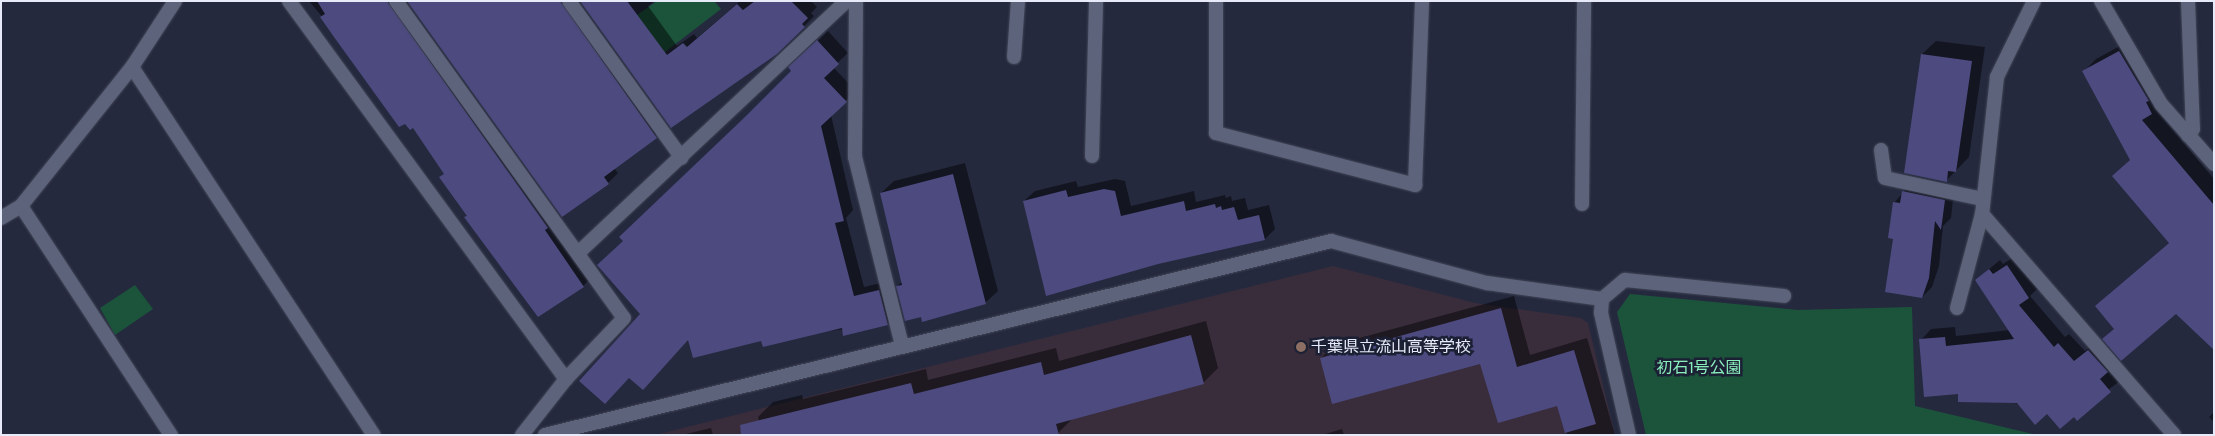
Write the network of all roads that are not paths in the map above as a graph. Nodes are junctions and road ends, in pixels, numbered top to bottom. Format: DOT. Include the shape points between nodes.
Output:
graph roads {
  1 [pos="175,1"];
  2 [pos="289,1"];
  3 [pos="396,1"];
  4 [pos="569,1"];
  5 [pos="846,1"];
  6 [pos="856,1"];
  7 [pos="1018,1"];
  8 [pos="1096,1"];
  9 [pos="1216,1"];
  10 [pos="1422,1"];
  11 [pos="1584,1"];
  12 [pos="2034,1"];
  13 [pos="2101,1"];
  14 [pos="2188,1"];
  15 [pos="1014,57"];
  16 [pos="132,67"];
  17 [pos="2188,135"];
  18 [pos="1881,150"];
  19 [pos="1092,156"];
  20 [pos="682,158"];
  21 [pos="2214,164"];
  22 [pos="1982,198"];
  23 [pos="1582,204"];
  24 [pos="21,206"];
  25 [pos="1982,214"];
  26 [pos="1,218"];
  27 [pos="578,253"];
  28 [pos="1784,296"];
  29 [pos="1602,299"];
  30 [pos="1957,308"];
  31 [pos="902,346"];
  32 [pos="566,379"];
  33 [pos="171,435"];
  34 [pos="374,435"];
  35 [pos="522,435"];
  36 [pos="545,435"];
  37 [pos="1629,435"];
  38 [pos="2174,435"];
  1 -- 16 [label="street"];
  2 -- 32 [label="street"];
  3 -- 27 [label="street"];
  4 -- 20 [label="street"];
  5 -- 20 [label="street"];
  6 -- 31 [label="street" via="856,157"];
  7 -- 15 [label="street"];
  8 -- 19 [label="street"];
  9 -- 10 [label="street" via="1216,133 1415,185"];
  11 -- 23 [label="street"];
  12 -- 22 [label="street" via="1998,77"];
  13 -- 17 [label="street" via="2162,104"];
  14 -- 17 [label="street" via="2193,128"];
  16 -- 24 [label="street"];
  16 -- 34 [label="street"];
  17 -- 21 [label="street"];
  18 -- 22 [label="street" via="1885,178"];
  20 -- 27 [label="street"];
  22 -- 25 [label="street"];
  24 -- 26 [label="street"];
  24 -- 33 [label="street"];
  25 -- 30 [label="street"];
  25 -- 38 [label="street"];
  27 -- 32 [label="street" via="624,318"];
  28 -- 29 [label="street" via="1625,280"];
  29 -- 31 [label="street" via="1487,283 1331,241"];
  29 -- 37 [label="street" via="1601,313"];
  31 -- 36 [label="street"];
  32 -- 35 [label="street"];
}
